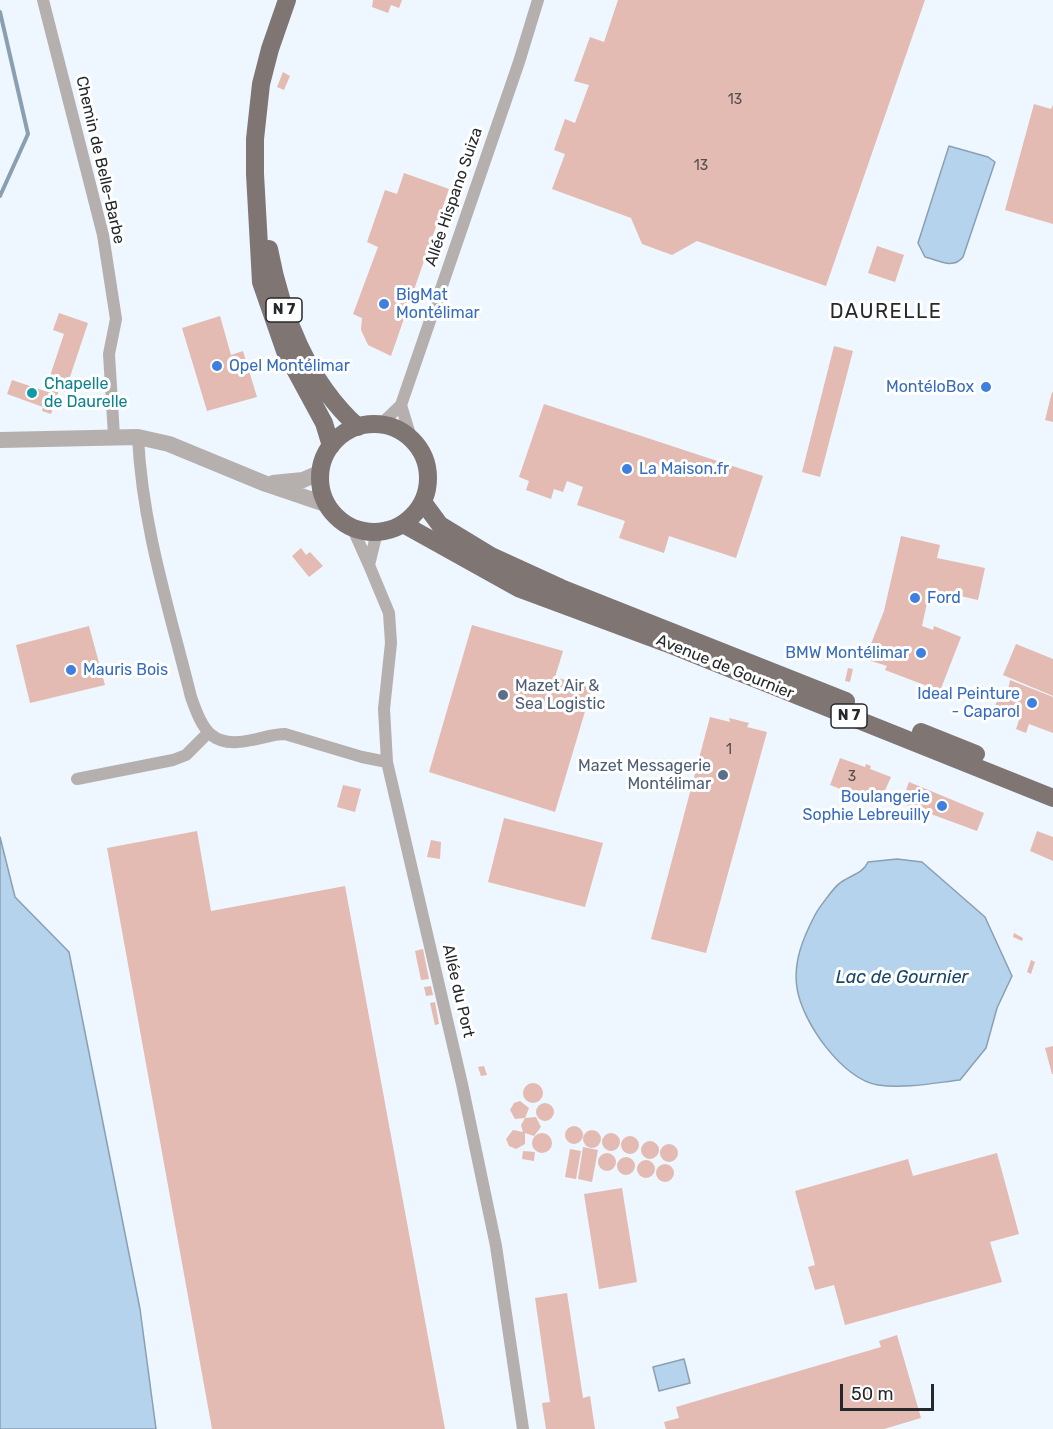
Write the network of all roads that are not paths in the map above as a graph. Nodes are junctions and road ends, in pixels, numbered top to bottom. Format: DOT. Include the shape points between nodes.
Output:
graph roads {
  1 [pos="43,0"];
  2 [pos="287,0"];
  3 [pos="538,0"];
  4 [pos="255,174"];
  5 [pos="401,405"];
  6 [pos="380,425"];
  7 [pos="358,427"];
  8 [pos="114,436"];
  9 [pos="138,437"];
  10 [pos="411,438"];
  11 [pos="0,440"];
  12 [pos="331,446"];
  13 [pos="321,472"];
  14 [pos="266,484"];
  15 [pos="423,502"];
  16 [pos="328,505"];
  17 [pos="403,524"];
  18 [pos="352,527"];
  19 [pos="377,532"];
  20 [pos="369,565"];
  21 [pos="208,733"];
  22 [pos="387,762"];
  23 [pos="77,779"];
  24 [pos="1053,785"];
  25 [pos="1053,798"];
  26 [pos="523,1429"];
  1 -- 8 [label="street, Chemin de Belle-Barbe" via="103,235 116,319 109,354"];
  2 -- 4 [label="main road, N 7" via="261,84"];
  3 -- 5 [label="street, Allée Hispano Suiza"];
  4 -- 7 [label="main road, N 7" via="274,277 287,319 325,392"];
  4 -- 12 [label="main road, N 7" via="261,282 285,351 324,423"];
  5 -- 6 [label="street, Allée Hispano Suiza"];
  5 -- 10 [label="street"];
  6 -- 7 [label="main road"];
  6 -- 10 [label="main road"];
  7 -- 12 [label="main road"];
  8 -- 9 [label="street"];
  8 -- 11 [label="street"];
  9 -- 14 [label="street" via="169,444"];
  9 -- 21 [label="street" via="139,471 152,539 190,697"];
  10 -- 15 [label="main road" via="428,473"];
  12 -- 13 [label="main road"];
  13 -- 14 [label="street" via="303,480"];
  13 -- 16 [label="main road" via="322,493"];
  14 -- 16 [label="street"];
  15 -- 17 [label="main road"];
  15 -- 24 [label="main road, Avenue de Gournier / N 7" via="440,525 561,588"];
  16 -- 18 [label="main road"];
  17 -- 19 [label="main road"];
  17 -- 25 [label="main road, Avenue de Gournier / N 7" via="518,588"];
  18 -- 19 [label="main road"];
  18 -- 20 [label="street, Allée du Port"];
  19 -- 20 [label="street"];
  20 -- 22 [label="street, Allée du Port" via="389,613 391,643 384,709"];
  21 -- 22 [label="street" via="233,744 285,734"];
  21 -- 23 [label="street" via="186,755 173,760"];
  22 -- 26 [label="street, Allée du Port" via="496,1246"];
}
